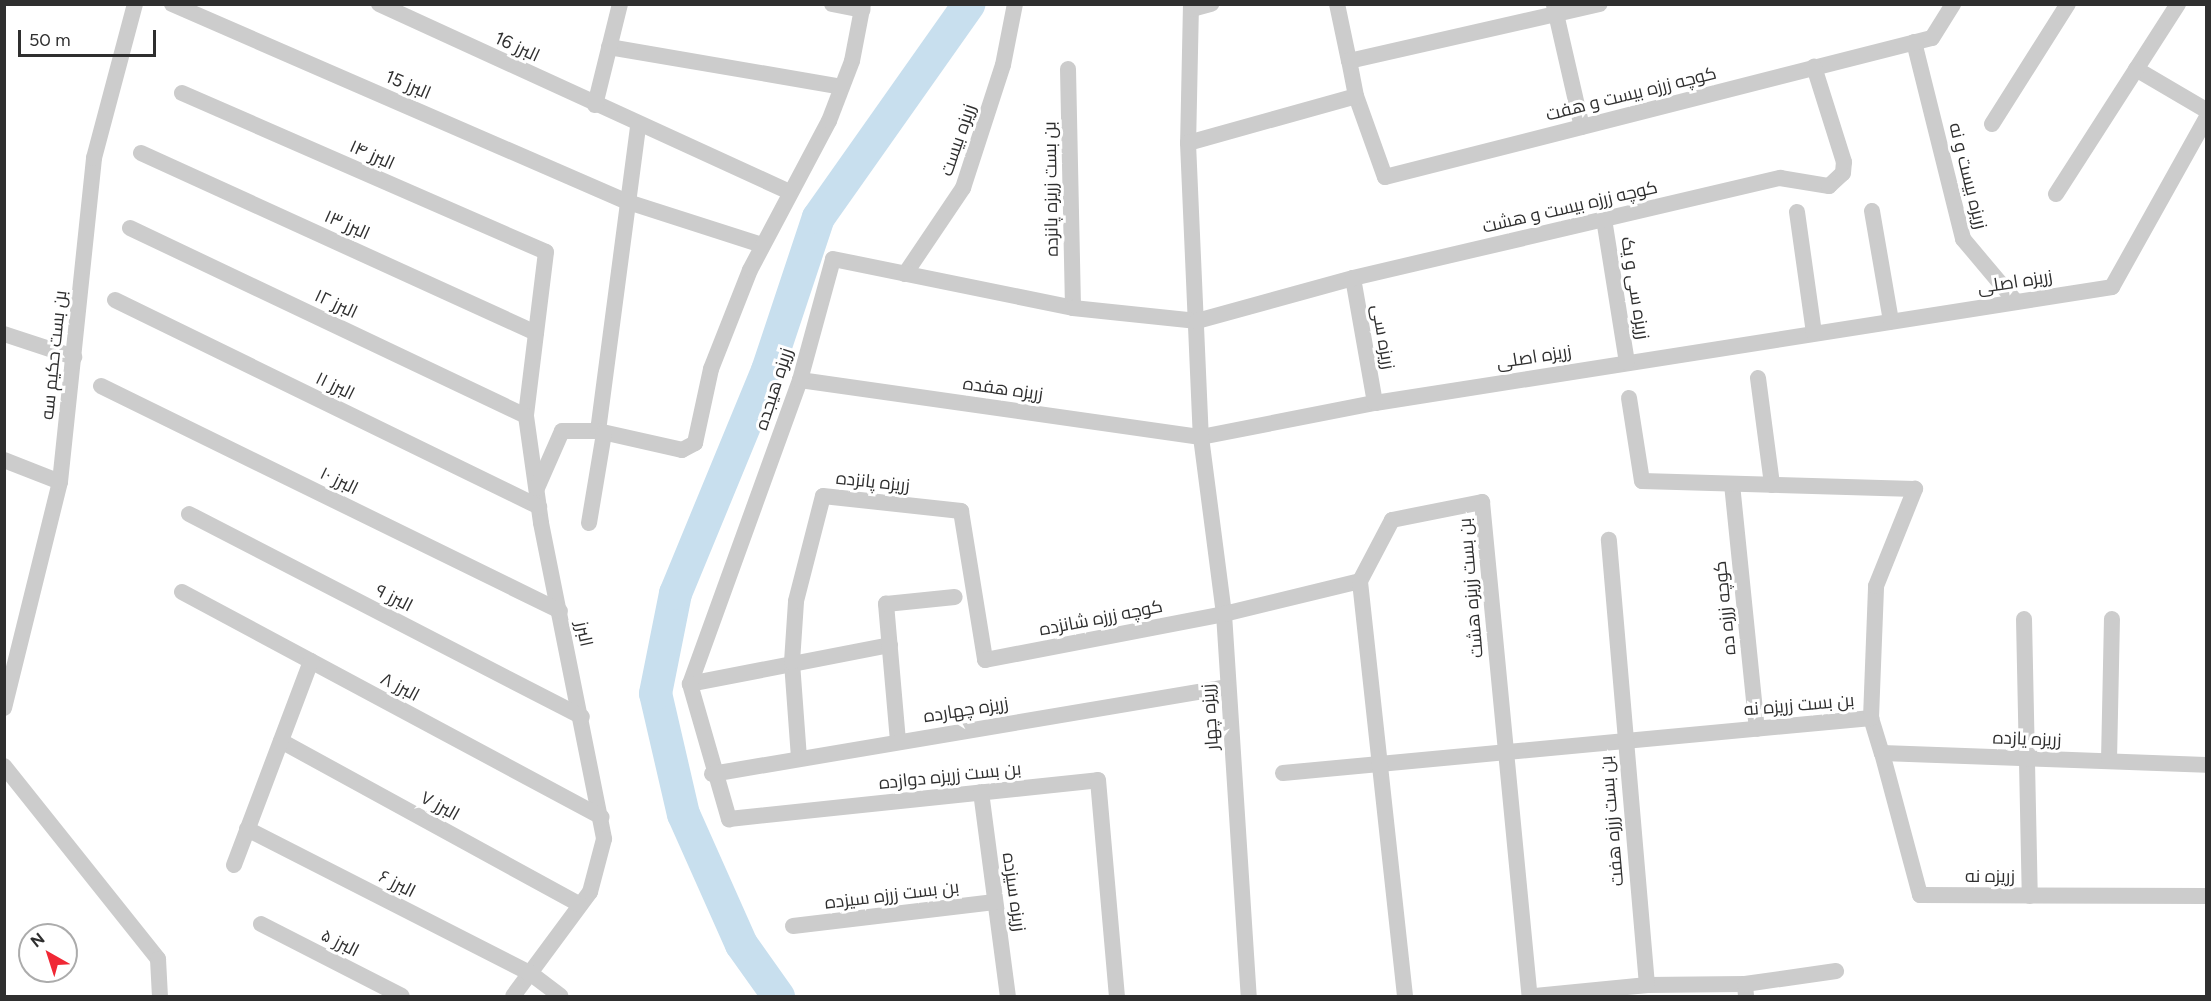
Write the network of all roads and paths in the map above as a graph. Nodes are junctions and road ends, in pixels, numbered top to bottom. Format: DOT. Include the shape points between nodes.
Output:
graph roads {
  1 [pos="135,4"];
  2 [pos="172,4"];
  3 [pos="379,4"];
  4 [pos="620,4"];
  5 [pos="832,4"];
  6 [pos="1015,4"];
  7 [pos="1211,4"];
  8 [pos="1337,4"];
  9 [pos="1600,4"];
  10 [pos="1953,4"];
  11 [pos="2068,4"];
  12 [pos="2178,4"];
  13 [pos="863,7"];
  14 [pos="1191,7"];
  15 [pos="1555,10"];
  16 [pos="1914,42"];
  17 [pos="609,47"];
  18 [pos="1349,61"];
  19 [pos="1814,68"];
  20 [pos="1068,69"];
  21 [pos="2136,69"];
  22 [pos="842,87"];
  23 [pos="182,93"];
  24 [pos="1356,96"];
  25 [pos="596,105"];
  26 [pos="2206,110"];
  27 [pos="2206,119"];
  28 [pos="1992,124"];
  29 [pos="638,126"];
  30 [pos="1582,127"];
  31 [pos="1188,143"];
  32 [pos="141,153"];
  33 [pos="789,192"];
  34 [pos="2056,194"];
  35 [pos="628,202"];
  36 [pos="1872,211"];
  37 [pos="1797,212"];
  38 [pos="1604,219"];
  39 [pos="130,228"];
  40 [pos="762,245"];
  41 [pos="546,252"];
  42 [pos="905,274"];
  43 [pos="1353,278"];
  44 [pos="115,300"];
  45 [pos="2016,302"];
  46 [pos="1073,308"];
  47 [pos="1197,321"];
  48 [pos="1891,321"];
  49 [pos="536,333"];
  50 [pos="1814,333"];
  51 [pos="4,334"];
  52 [pos="74,357"];
  53 [pos="1627,362"];
  54 [pos="1758,378"];
  55 [pos="800,380"];
  56 [pos="101,386"];
  57 [pos="1629,398"];
  58 [pos="1375,403"];
  59 [pos="526,416"];
  60 [pos="601,432"];
  61 [pos="1201,437"];
  62 [pos="4,460"];
  63 [pos="60,483"];
  64 [pos="1732,484"];
  65 [pos="1772,485"];
  66 [pos="538,499"];
  67 [pos="189,514"];
  68 [pos="589,523"];
  69 [pos="1609,540"];
  70 [pos="1360,581"];
  71 [pos="182,592"];
  72 [pos="955,597"];
  73 [pos="560,611"];
  74 [pos="1224,614"];
  75 [pos="2024,619"];
  76 [pos="2112,619"];
  77 [pos="890,645"];
  78 [pos="985,660"];
  79 [pos="311,662"];
  80 [pos="792,662"];
  81 [pos="690,684"];
  82 [pos="1227,687"];
  83 [pos="4,708"];
  84 [pos="582,717"];
  85 [pos="1872,718"];
  86 [pos="1757,729"];
  87 [pos="281,741"];
  88 [pos="898,741"];
  89 [pos="1624,741"];
  90 [pos="1506,752"];
  91 [pos="1882,753"];
  92 [pos="800,758"];
  93 [pos="2027,758"];
  94 [pos="2109,761"];
  95 [pos="1383,764"];
  96 [pos="2206,765"];
  97 [pos="4,766"];
  98 [pos="1283,773"];
  99 [pos="712,774"];
  100 [pos="981,792"];
  101 [pos="601,816"];
  102 [pos="247,829"];
  103 [pos="234,865"];
  104 [pos="2030,896"];
  105 [pos="2206,896"];
  106 [pos="995,902"];
  107 [pos="580,905"];
  108 [pos="261,924"];
  109 [pos="793,926"];
  110 [pos="1836,971"];
  111 [pos="530,973"];
  112 [pos="1647,985"];
  113 [pos="1746,990"];
  114 [pos="160,996"];
  115 [pos="402,996"];
  116 [pos="513,996"];
  117 [pos="560,996"];
  118 [pos="1008,996"];
  119 [pos="1117,996"];
  120 [pos="1249,996"];
  121 [pos="1405,996"];
  122 [pos="1530,996"];
  123 [pos="1535,996"];
  1 -- 52 [label="street, بن بست حکیم سه" via="94,158"];
  2 -- 35 [label="street, البرز 15"];
  3 -- 25 [label="street, البرز 16"];
  4 -- 17 [label="street"];
  5 -- 13 [label="street"];
  6 -- 42 [label="street, زریزه بیست" via="1004,65 963,188"];
  7 -- 14 [label="street"];
  8 -- 18 [label="street"];
  9 -- 15 [label="street"];
  10 -- 16 [label="street, کوچه زرزه بیست و هفت" via="1932,38"];
  11 -- 28 [label="street"];
  12 -- 21 [label="street"];
  13 -- 22 [label="street"];
  14 -- 31 [label="street"];
  15 -- 18 [label="street"];
  15 -- 30 [label="street"];
  16 -- 19 [label="street, کوچه زرزه بیست و هفت"];
  16 -- 45 [label="street, زریزه بیست و نه" via="1963,239"];
  17 -- 22 [label="street"];
  17 -- 25 [label="street"];
  18 -- 24 [label="street"];
  19 -- 30 [label="street, کوچه زرزه بیست و هفت"];
  19 -- 38 [label="street, کوچه زرزه بیست و هشت" via="1844,162 1838,180 1829,186 1780,178"];
  20 -- 46 [label="street, بن بست زریزه پانزده"];
  21 -- 26 [label="street"];
  21 -- 34 [label="street"];
  22 -- 33 [label="street"];
  23 -- 41 [label="street, البرز ۱۴"];
  24 -- 30 [label="street, کوچه زرزه بیست و هفت" via="1385,177"];
  24 -- 31 [label="street"];
  25 -- 29 [label="street, البرز 16"];
  27 -- 45 [label="street, زریزه اصلی" via="2112,287"];
  29 -- 33 [label="street, البرز 16"];
  29 -- 35 [label="street"];
  31 -- 47 [label="street"];
  32 -- 49 [label="street, البرز ۱۳"];
  33 -- 40 [label="street"];
  35 -- 40 [label="street, البرز 15"];
  35 -- 60 [label="street"];
  36 -- 48 [label="street"];
  37 -- 50 [label="street"];
  38 -- 43 [label="street, کوچه زرزه بیست و هشت"];
  38 -- 53 [label="street, زریزه سی و یک"];
  39 -- 59 [label="street, البرز ۱۲"];
  40 -- 60 [label="street" via="711,369 695,443 682,450"];
  41 -- 49 [label="street, البرز"];
  42 -- 46 [label="street, زریزه هیجده"];
  42 -- 55 [label="street, زریزه هیجده" via="833,259"];
  43 -- 47 [label="street, کوچه زرزه بیست و هشت"];
  43 -- 58 [label="street, زریزه سی"];
  44 -- 66 [label="street, البرز ۱۱"];
  45 -- 48 [label="street, زریزه اصلی"];
  46 -- 47 [label="street, زریزه هیجده"];
  47 -- 61 [label="street"];
  48 -- 50 [label="street, زریزه اصلی"];
  49 -- 59 [label="street, البرز"];
  50 -- 53 [label="street, زریزه اصلی"];
  51 -- 52 [label="street"];
  52 -- 63 [label="street, بن بست حکیم سه"];
  53 -- 58 [label="street, زریزه اصلی"];
  54 -- 65 [label="street"];
  55 -- 61 [label="street, زریزه هفده"];
  55 -- 81 [label="street, زریزه هیجده"];
  56 -- 73 [label="street, البرز ۱۰"];
  57 -- 64 [label="street, بن بست زریزه نه" via="1642,481"];
  58 -- 61 [label="street, زریزه اصلی"];
  59 -- 66 [label="street, البرز"];
  60 -- 66 [label="street" via="562,431"];
  60 -- 68 [label="street"];
  61 -- 74 [label="street, زریزه چهار"];
  62 -- 63 [label="street"];
  63 -- 83 [label="street, بن بست حکیم سه"];
  64 -- 65 [label="street, بن بست زریزه نه"];
  64 -- 86 [label="street, کوچه زرزه ده"];
  65 -- 85 [label="street, بن بست زریزه نه" via="1915,489 1876,586"];
  66 -- 73 [label="street, البرز"];
  67 -- 84 [label="street, البرز ۹"];
  69 -- 89 [label="street, بن بست زرزه هفت"];
  70 -- 74 [label="street, کوچه زرزه شانزده"];
  70 -- 90 [label="street, بن بست زریزه هشت" via="1392,520 1482,502"];
  70 -- 95 [label="street"];
  71 -- 79 [label="street, البرز ۸"];
  72 -- 77 [label="street" via="886,604"];
  73 -- 84 [label="street, البرز"];
  74 -- 78 [label="street, کوچه زرزه شانزده"];
  74 -- 82 [label="street, زریزه چهار"];
  75 -- 93 [label="street"];
  76 -- 94 [label="street"];
  77 -- 80 [label="street"];
  77 -- 88 [label="street"];
  78 -- 80 [label="street, زریزه پانزده" via="961,511 823,496 795,601"];
  79 -- 87 [label="street"];
  79 -- 101 [label="street, البرز ۸"];
  80 -- 81 [label="street"];
  80 -- 92 [label="street, زریزه پانزده"];
  81 -- 99 [label="street, بن بست زریزه دوازده"];
  82 -- 88 [label="street, زریزه چهارده"];
  82 -- 120 [label="street, زریزه چهار"];
  84 -- 101 [label="street, البرز"];
  85 -- 86 [label="street, بن بست زریزه نه"];
  85 -- 91 [label="street"];
  86 -- 89 [label="street, بن بست زریزه نه"];
  87 -- 102 [label="street"];
  87 -- 107 [label="street, البرز ۷"];
  88 -- 92 [label="street, زریزه چهارده"];
  89 -- 90 [label="street, بن بست زریزه نه"];
  89 -- 112 [label="street, بن بست زرزه هفت"];
  90 -- 95 [label="street, بن بست زریزه نه"];
  90 -- 122 [label="street, بن بست زریزه هشت"];
  91 -- 93 [label="street, زریزه یازده"];
  91 -- 104 [label="street, زریزه نه" via="1920,895"];
  92 -- 99 [label="street, زریزه چهارده"];
  93 -- 94 [label="street, زریزه یازده"];
  93 -- 104 [label="street"];
  94 -- 96 [label="street, زریزه یازده"];
  95 -- 98 [label="street, بن بست زریزه نه"];
  95 -- 121 [label="street"];
  97 -- 114 [label="street" via="158,959"];
  99 -- 100 [label="street, بن بست زریزه دوازده" via="729,819"];
  100 -- 106 [label="street, زریزه سیزده"];
  100 -- 119 [label="street, بن بست زریزه دوازده" via="1098,780"];
  101 -- 107 [label="street, البرز" via="604,839 590,892"];
  102 -- 103 [label="street"];
  102 -- 111 [label="street, البرز ۶"];
  104 -- 105 [label="street, زریزه نه"];
  106 -- 109 [label="street, بن بست زرزه سیزده"];
  106 -- 118 [label="street, زریزه سیزده"];
  107 -- 111 [label="street, البرز"];
  108 -- 115 [label="street, البرز ۵"];
  110 -- 113 [label="street"];
  111 -- 116 [label="street, البرز"];
  111 -- 117 [label="street, البرز ۶"];
  112 -- 113 [label="street"];
  112 -- 123 [label="street"];
}
